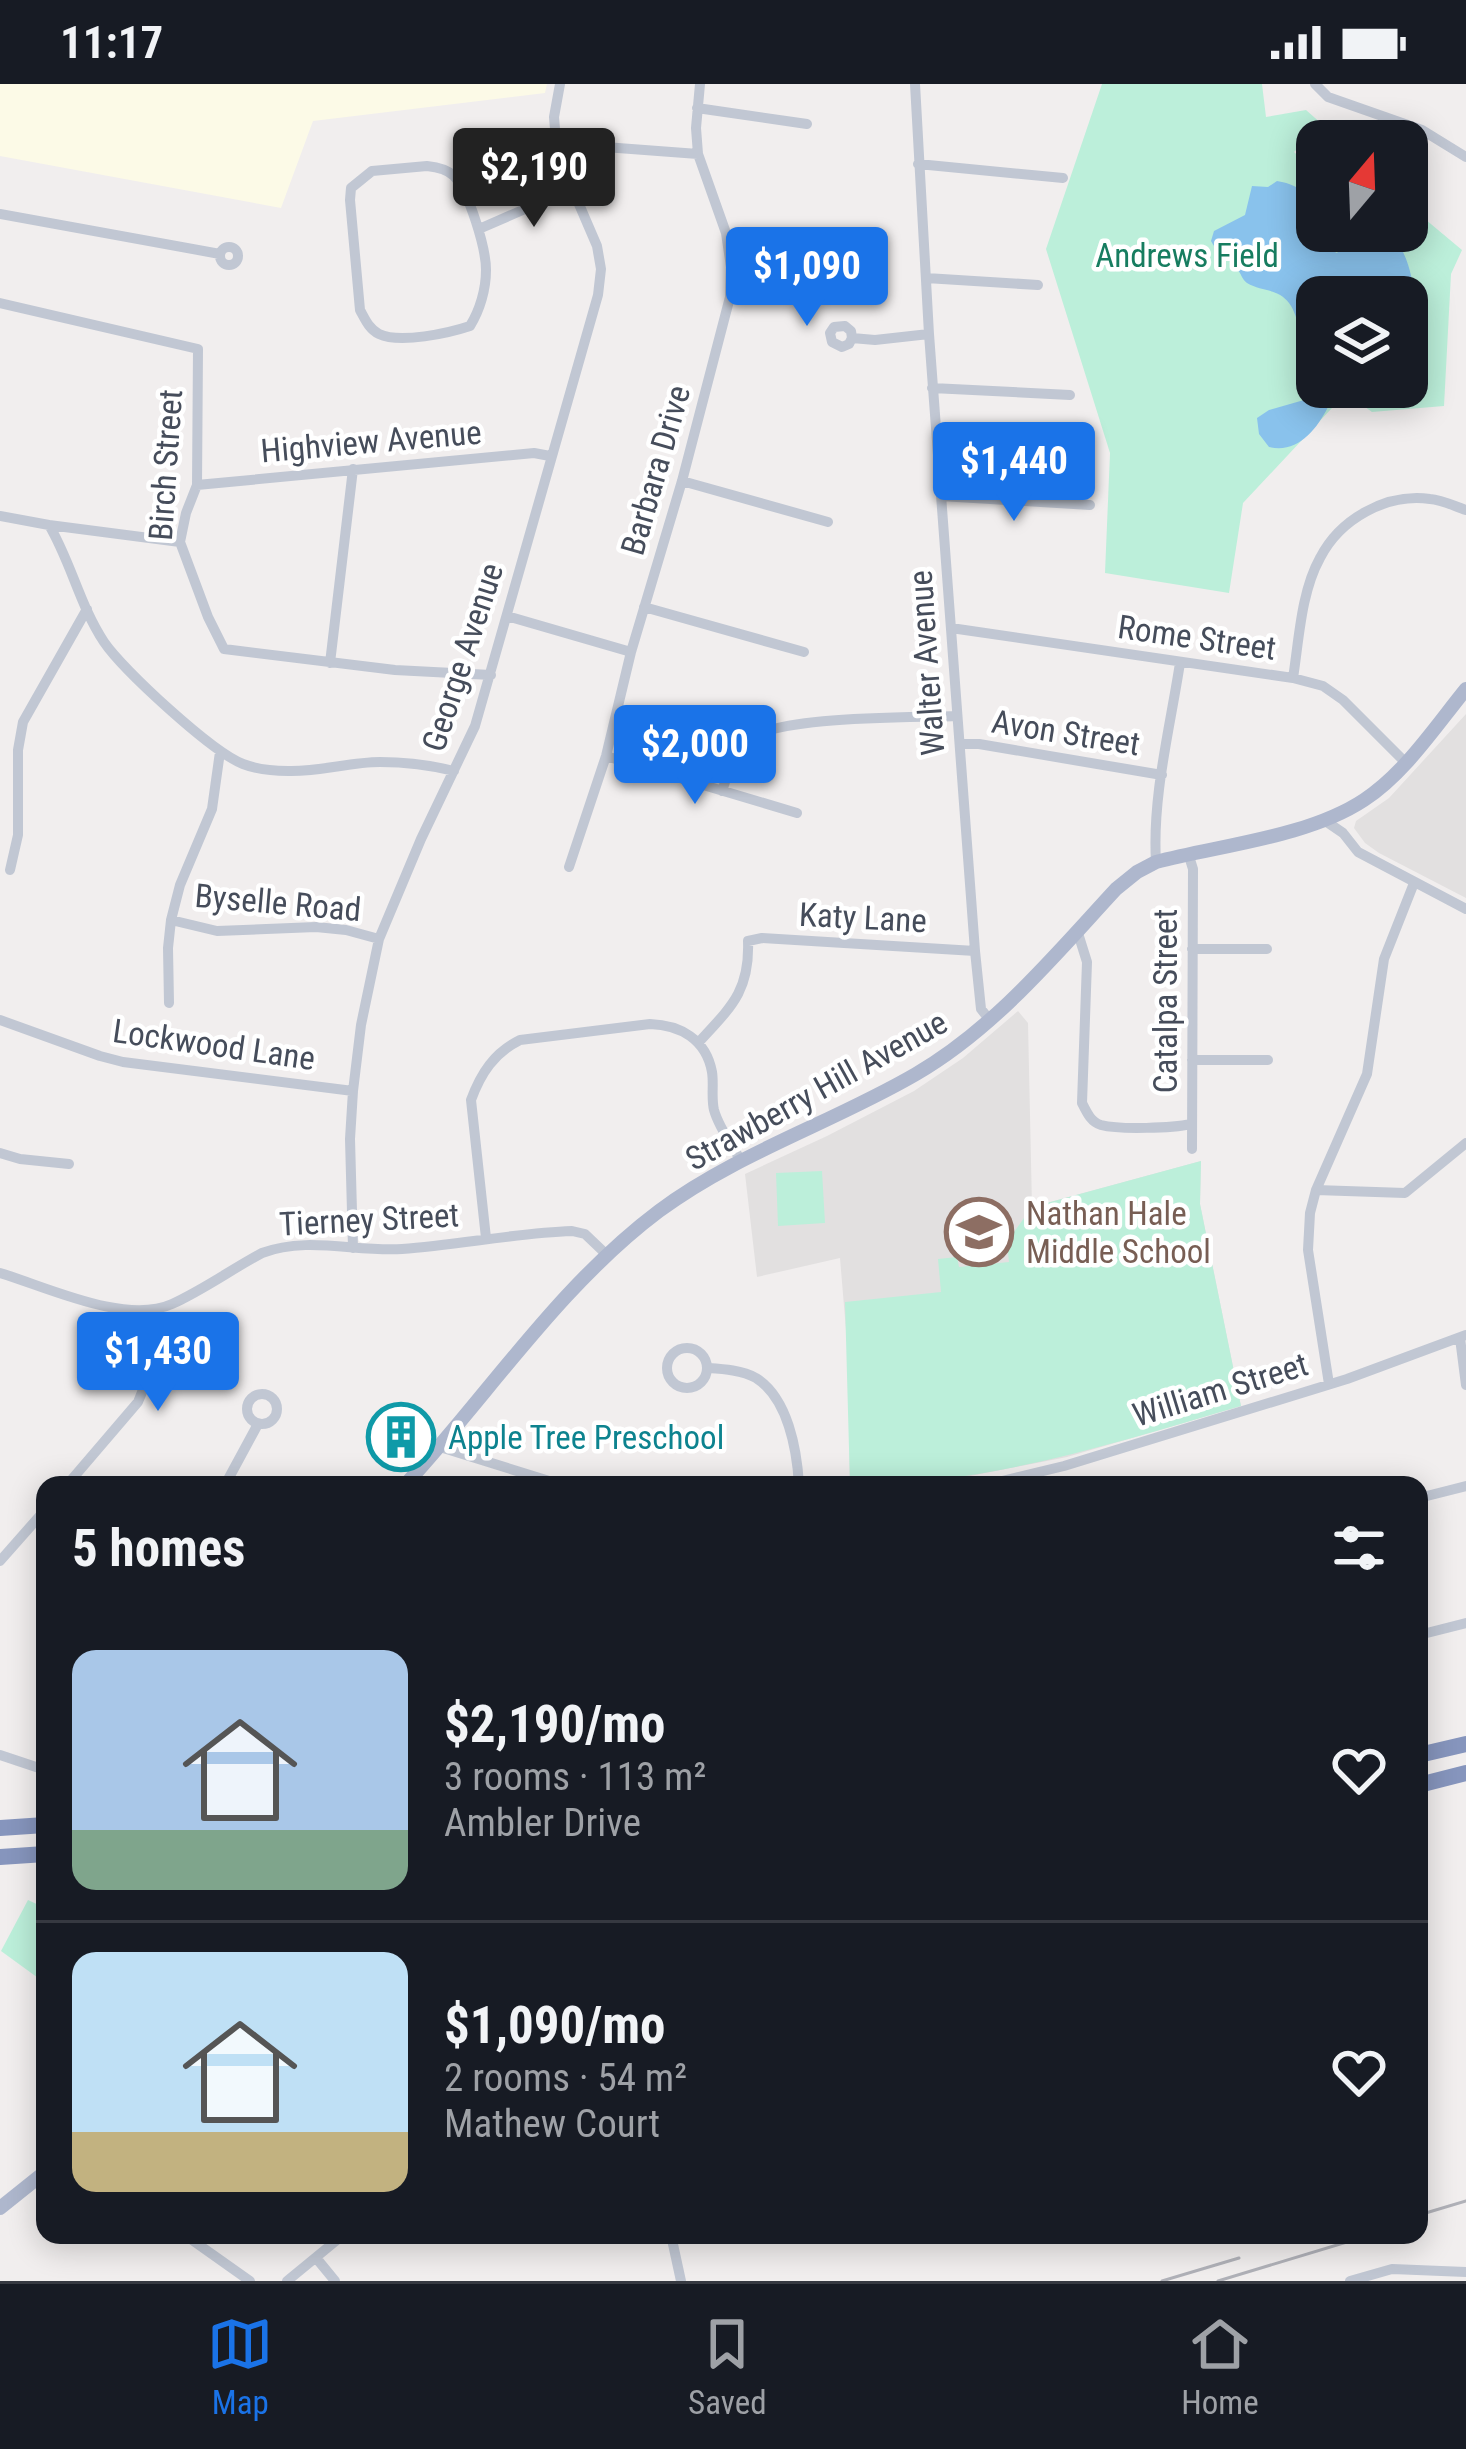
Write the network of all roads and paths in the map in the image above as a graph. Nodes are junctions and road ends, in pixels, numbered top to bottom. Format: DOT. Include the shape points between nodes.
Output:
graph roads {
  1 [pos="560,84"];
  2 [pos="700,84"];
  3 [pos="915,84"];
  4 [pos="1315,84"];
  5 [pos="697,108"];
  6 [pos="807,124"];
  7 [pos="554,139"];
  8 [pos="698,154"];
  9 [pos="1466,158"];
  10 [pos="918,164"];
  11 [pos="1063,178"];
  12 [pos="571,190"];
  13 [pos="0,214"];
  14 [pos="479,229"];
  15 [pos="220,254"];
  16 [pos="926,278"];
  17 [pos="1038,285"];
  18 [pos="0,303"];
  19 [pos="928,334"];
  20 [pos="852,338"];
  21 [pos="932,388"];
  22 [pos="1070,395"];
  23 [pos="550,456"];
  24 [pos="353,470"];
  25 [pos="682,481"];
  26 [pos="197,484"];
  27 [pos="940,496"];
  28 [pos="1090,506"];
  29 [pos="1466,510"];
  30 [pos="0,516"];
  31 [pos="828,522"];
  32 [pos="49,525"];
  33 [pos="180,542"];
  34 [pos="644,607"];
  35 [pos="87,609"];
  36 [pos="507,616"];
  37 [pos="951,628"];
  38 [pos="631,652"];
  39 [pos="804,652"];
  40 [pos="331,663"];
  41 [pos="1180,664"];
  42 [pos="490,675"];
  43 [pos="1293,678"];
  44 [pos="1466,689"];
  45 [pos="957,716"];
  46 [pos="960,744"];
  47 [pos="220,752"];
  48 [pos="606,756"];
  49 [pos="1406,762"];
  50 [pos="454,771"];
  51 [pos="1162,775"];
  52 [pos="722,791"];
  53 [pos="797,812"];
  54 [pos="1324,820"];
  55 [pos="1188,853"];
  56 [pos="1156,862"];
  57 [pos="569,867"];
  58 [pos="10,870"];
  59 [pos="1414,883"];
  60 [pos="1466,909"];
  61 [pos="171,920"];
  62 [pos="1077,931"];
  63 [pos="379,939"];
  64 [pos="1192,949"];
  65 [pos="1268,949"];
  66 [pos="975,951"];
  67 [pos="170,1004"];
  68 [pos="989,1019"];
  69 [pos="0,1020"];
  70 [pos="699,1042"];
  71 [pos="1192,1060"];
  72 [pos="1268,1060"];
  73 [pos="353,1091"];
  74 [pos="1191,1124"];
  75 [pos="1466,1143"];
  76 [pos="1192,1149"];
  77 [pos="0,1153"];
  78 [pos="741,1161"];
  79 [pos="69,1164"];
  80 [pos="1316,1190"];
  81 [pos="486,1238"];
  82 [pos="353,1248"];
  83 [pos="607,1255"];
  84 [pos="1,1275"];
  85 [pos="139,1312"];
  86 [pos="1463,1336"];
  87 [pos="707,1368"];
  88 [pos="1329,1384"];
  89 [pos="1466,1385"];
  90 [pos="258,1424"];
  91 [pos="440,1447"];
  92 [pos="1064,1466"];
  93 [pos="75,1476"];
  94 [pos="230,1476"];
  95 [pos="413,1476"];
  96 [pos="533,1476"];
  97 [pos="799,1476"];
  98 [pos="1023,1476"];
  99 [pos="1066,1476"];
  100 [pos="1466,1486"];
  101 [pos="1428,1496"];
  102 [pos="36,1520"];
  103 [pos="0,1561"];
  104 [pos="1466,1622"];
  105 [pos="1428,1633"];
  106 [pos="1466,1744"];
  107 [pos="1428,1753"];
  108 [pos="0,1755"];
  109 [pos="36,1767"];
  110 [pos="1466,1773"];
  111 [pos="1428,1783"];
  112 [pos="36,1826"];
  113 [pos="0,1828"];
  114 [pos="36,1855"];
  115 [pos="0,1857"];
  116 [pos="36,2180"];
  117 [pos="0,2208"];
  118 [pos="198,2244"];
  119 [pos="334,2244"];
  120 [pos="673,2244"];
  121 [pos="317,2259"];
  122 [pos="1466,2272"];
  123 [pos="250,2281"];
  124 [pos="287,2281"];
  125 [pos="335,2281"];
  126 [pos="681,2281"];
  127 [pos="1350,2281"];
  1 -- 7 [label="street, George Avenue"];
  2 -- 5 [label="street, Barbara Drive"];
  3 -- 10 [label="street, Walter Avenue"];
  4 -- 9 [label="street"];
  5 -- 6 [label="street"];
  5 -- 8 [label="street, Barbara Drive"];
  7 -- 8 [label="street"];
  7 -- 12 [label="street, George Avenue"];
  8 -- 25 [label="street, Barbara Drive" via="726,233 730,297"];
  10 -- 11 [label="street"];
  10 -- 16 [label="street, Walter Avenue"];
  12 -- 14 [label="street"];
  12 -- 23 [label="street, George Avenue" via="601,269"];
  13 -- 15 [label="street"];
  14 -- 14 [label="street" via="486,268 470,326 395,337 367,324 350,200 359,179 372,171 440,167 454,176"];
  16 -- 17 [label="street"];
  16 -- 19 [label="street, Walter Avenue"];
  18 -- 26 [label="street, Birch Street" via="198,349"];
  19 -- 20 [label="street"];
  19 -- 21 [label="street, Walter Avenue"];
  21 -- 22 [label="street"];
  21 -- 27 [label="street, Walter Avenue"];
  23 -- 24 [label="street, Highview Avenue"];
  23 -- 36 [label="street, George Avenue"];
  24 -- 26 [label="street, Highview Avenue"];
  24 -- 40 [label="street"];
  25 -- 31 [label="street"];
  25 -- 34 [label="street, Barbara Drive"];
  26 -- 33 [label="street, Birch Street"];
  27 -- 28 [label="street"];
  27 -- 37 [label="street, Walter Avenue"];
  29 -- 43 [label="street" via="1435,499 1390,502 1336,533 1308,592"];
  30 -- 32 [label="street"];
  32 -- 33 [label="street"];
  32 -- 35 [label="street"];
  33 -- 40 [label="street, Birch Street" via="224,649"];
  34 -- 38 [label="street, Barbara Drive"];
  34 -- 39 [label="street"];
  35 -- 47 [label="street" via="121,662"];
  35 -- 58 [label="street" via="23,722"];
  36 -- 38 [label="street"];
  36 -- 42 [label="street, George Avenue"];
  37 -- 41 [label="street, Rome Street"];
  37 -- 45 [label="street, Walter Avenue"];
  38 -- 48 [label="street, Barbara Drive"];
  40 -- 42 [label="street"];
  41 -- 43 [label="street, Rome Street"];
  41 -- 51 [label="street"];
  42 -- 50 [label="street, George Avenue"];
  43 -- 49 [label="street, Rome Street" via="1343,700"];
  44 -- 49 [label="main road, Strawberry Hill Avenue"];
  45 -- 46 [label="street, Walter Avenue"];
  45 -- 52 [label="street" via="834,721 752,736 737,750"];
  46 -- 51 [label="street, Avon Street"];
  46 -- 66 [label="street, Walter Avenue"];
  47 -- 50 [label="street" via="289,771 378,761"];
  47 -- 61 [label="street" via="212,809"];
  48 -- 52 [label="street"];
  48 -- 57 [label="street, Barbara Drive"];
  49 -- 54 [label="main road, Strawberry Hill Avenue" via="1363,801"];
  50 -- 63 [label="street, George Avenue"];
  51 -- 56 [label="street"];
  52 -- 53 [label="street"];
  54 -- 55 [label="main road, Strawberry Hill Avenue"];
  54 -- 59 [label="street" via="1358,852"];
  55 -- 56 [label="main road, Strawberry Hill Avenue"];
  55 -- 64 [label="street, Catalpa Street"];
  56 -- 62 [label="main road, Strawberry Hill Avenue"];
  59 -- 60 [label="street"];
  59 -- 80 [label="street" via="1384,959 1367,1074"];
  61 -- 63 [label="street, Byselle Road" via="217,931 316,927"];
  61 -- 67 [label="street"];
  62 -- 68 [label="main road, Strawberry Hill Avenue"];
  62 -- 74 [label="street" via="1088,962 1082,1103 1089,1118 1099,1125"];
  63 -- 73 [label="street, George Avenue"];
  64 -- 65 [label="street"];
  64 -- 71 [label="street, Catalpa Street"];
  66 -- 68 [label="street, Walter Avenue"];
  66 -- 70 [label="street, Katy Lane" via="748,941 743,988"];
  68 -- 78 [label="main road, Strawberry Hill Avenue" via="915,1074"];
  69 -- 73 [label="street, Lockwood Lane" via="123,1062"];
  70 -- 78 [label="street" via="715,1112"];
  70 -- 81 [label="street" via="650,1024 505,1048 471,1100"];
  71 -- 72 [label="street"];
  71 -- 74 [label="street, Catalpa Street"];
  73 -- 82 [label="street, George Avenue"];
  74 -- 76 [label="street, Catalpa Street"];
  75 -- 80 [label="street" via="1405,1192"];
  77 -- 79 [label="street"];
  78 -- 83 [label="main road, Strawberry Hill Avenue" via="686,1192"];
  80 -- 88 [label="street" via="1307,1237"];
  81 -- 82 [label="street, Tierney Street"];
  81 -- 83 [label="street, Tierney Street" via="572,1231"];
  82 -- 85 [label="street, Tierney Street" via="276,1247 171,1304"];
  83 -- 91 [label="main road, Strawberry Hill Avenue"];
  84 -- 85 [label="street"];
  85 -- 93 [label="street" via="150,1360 146,1387"];
  86 -- 88 [label="street, William Street"];
  86 -- 89 [label="street"];
  87 -- 97 [label="street" via="754,1377 772,1392"];
  88 -- 92 [label="street, William Street"];
  90 -- 94 [label="street"];
  91 -- 95 [label="main road, Strawberry Hill Avenue"];
  91 -- 96 [label="street"];
  92 -- 98 [label="street, William Street"];
  92 -- 99 [label="street"];
  100 -- 101 [label="street"];
  102 -- 103 [label="street"];
  104 -- 105 [label="street"];
  106 -- 107 [label="highway"];
  108 -- 109 [label="street"];
  110 -- 111 [label="highway"];
  112 -- 113 [label="highway"];
  114 -- 115 [label="highway"];
  116 -- 117 [label="main road"];
  118 -- 123 [label="street"];
  119 -- 121 [label="street"];
  120 -- 126 [label="street"];
  121 -- 124 [label="street"];
  121 -- 125 [label="street"];
  122 -- 127 [label="street" via="1392,2269"];
}
